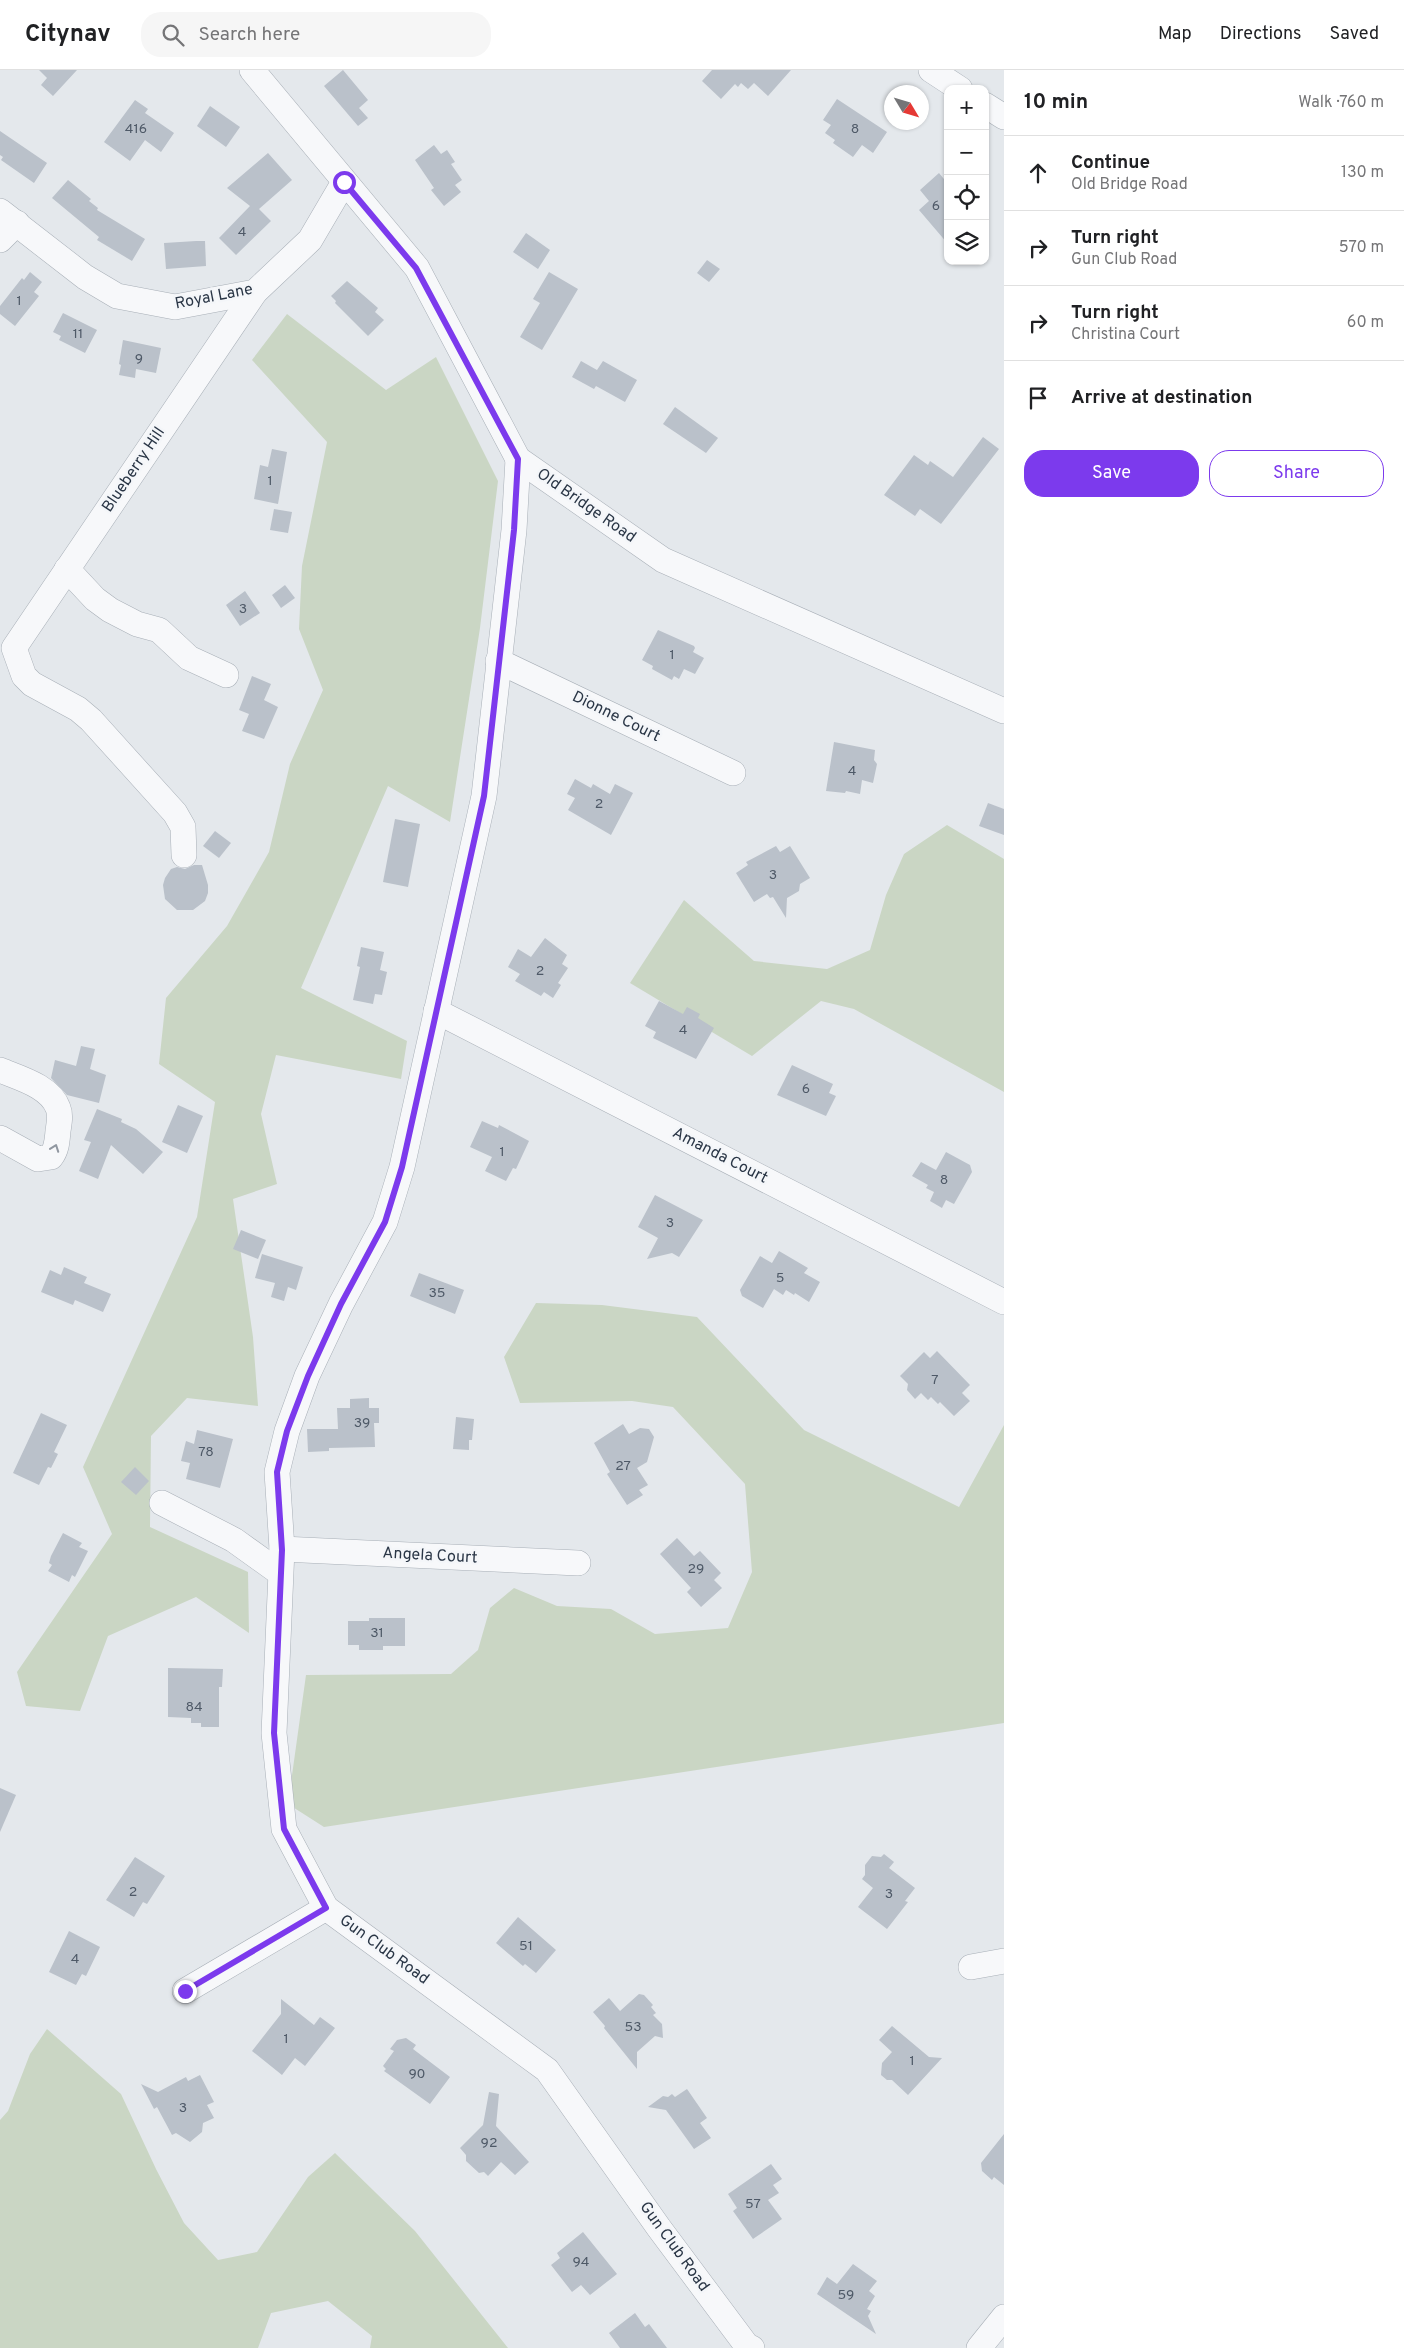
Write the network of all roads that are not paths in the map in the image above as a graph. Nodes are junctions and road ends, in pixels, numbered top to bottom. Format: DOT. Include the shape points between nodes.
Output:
graph roads {
  1 [pos="252,70"];
  2 [pos="931,70"];
  3 [pos="954,85"];
  4 [pos="989,108"];
  5 [pos="1004,117"];
  6 [pos="344,182"];
  7 [pos="6,225"];
  8 [pos="255,292"];
  9 [pos="518,459"];
  10 [pos="67,569"];
  11 [pos="498,661"];
  12 [pos="226,675"];
  13 [pos="1004,711"];
  14 [pos="733,773"];
  15 [pos="184,855"];
  16 [pos="436,1011"];
  17 [pos="0,1070"];
  18 [pos="0,1138"];
  19 [pos="1004,1302"];
  20 [pos="162,1503"];
  21 [pos="281,1561"];
  22 [pos="578,1563"];
  23 [pos="326,1908"];
  24 [pos="1004,1961"];
  25 [pos="972,1967"];
  26 [pos="185,1991"];
  27 [pos="1004,2317"];
  28 [pos="752,2348"];
  29 [pos="979,2348"];
  1 -- 6 [label="street, Old Bridge Road"];
  2 -- 3 [label="street"];
  4 -- 5 [label="street"];
  6 -- 8 [label="street, Royal Lane" via="310,240"];
  6 -- 9 [label="street, Old Bridge Road" via="416,268"];
  7 -- 8 [label="street, Royal Lane" via="117,296 175,307"];
  8 -- 10 [label="street, Blueberry Hill"];
  9 -- 11 [label="street, Gun Club Road" via="514,530"];
  9 -- 13 [label="street, Old Bridge Road" via="663,560"];
  10 -- 12 [label="street" via="110,610 137,624 159,630 188,658"];
  10 -- 15 [label="street, Blueberry Hill" via="14,648 24,676 32,684 78,709 175,813 183,827"];
  11 -- 14 [label="street, Dionne Court"];
  11 -- 16 [label="street, Gun Club Road" via="484,796"];
  16 -- 19 [label="street, Amanda Court"];
  16 -- 21 [label="street, Gun Club Road" via="402,1167 385,1222 329,1331 287,1431 277,1472"];
  18 -- 17 [label="street, one-way" via="38,1158 51,1157 57,1147 60,1116 47,1093"];
  20 -- 21 [label="street"];
  21 -- 22 [label="street, Angela Court"];
  21 -- 23 [label="street, Gun Club Road" via="274,1733 284,1829"];
  23 -- 26 [label="street"];
  23 -- 28 [label="street, Gun Club Road" via="547,2070 659,2228 747,2346"];
  24 -- 25 [label="street"];
  27 -- 29 [label="street"];
}
